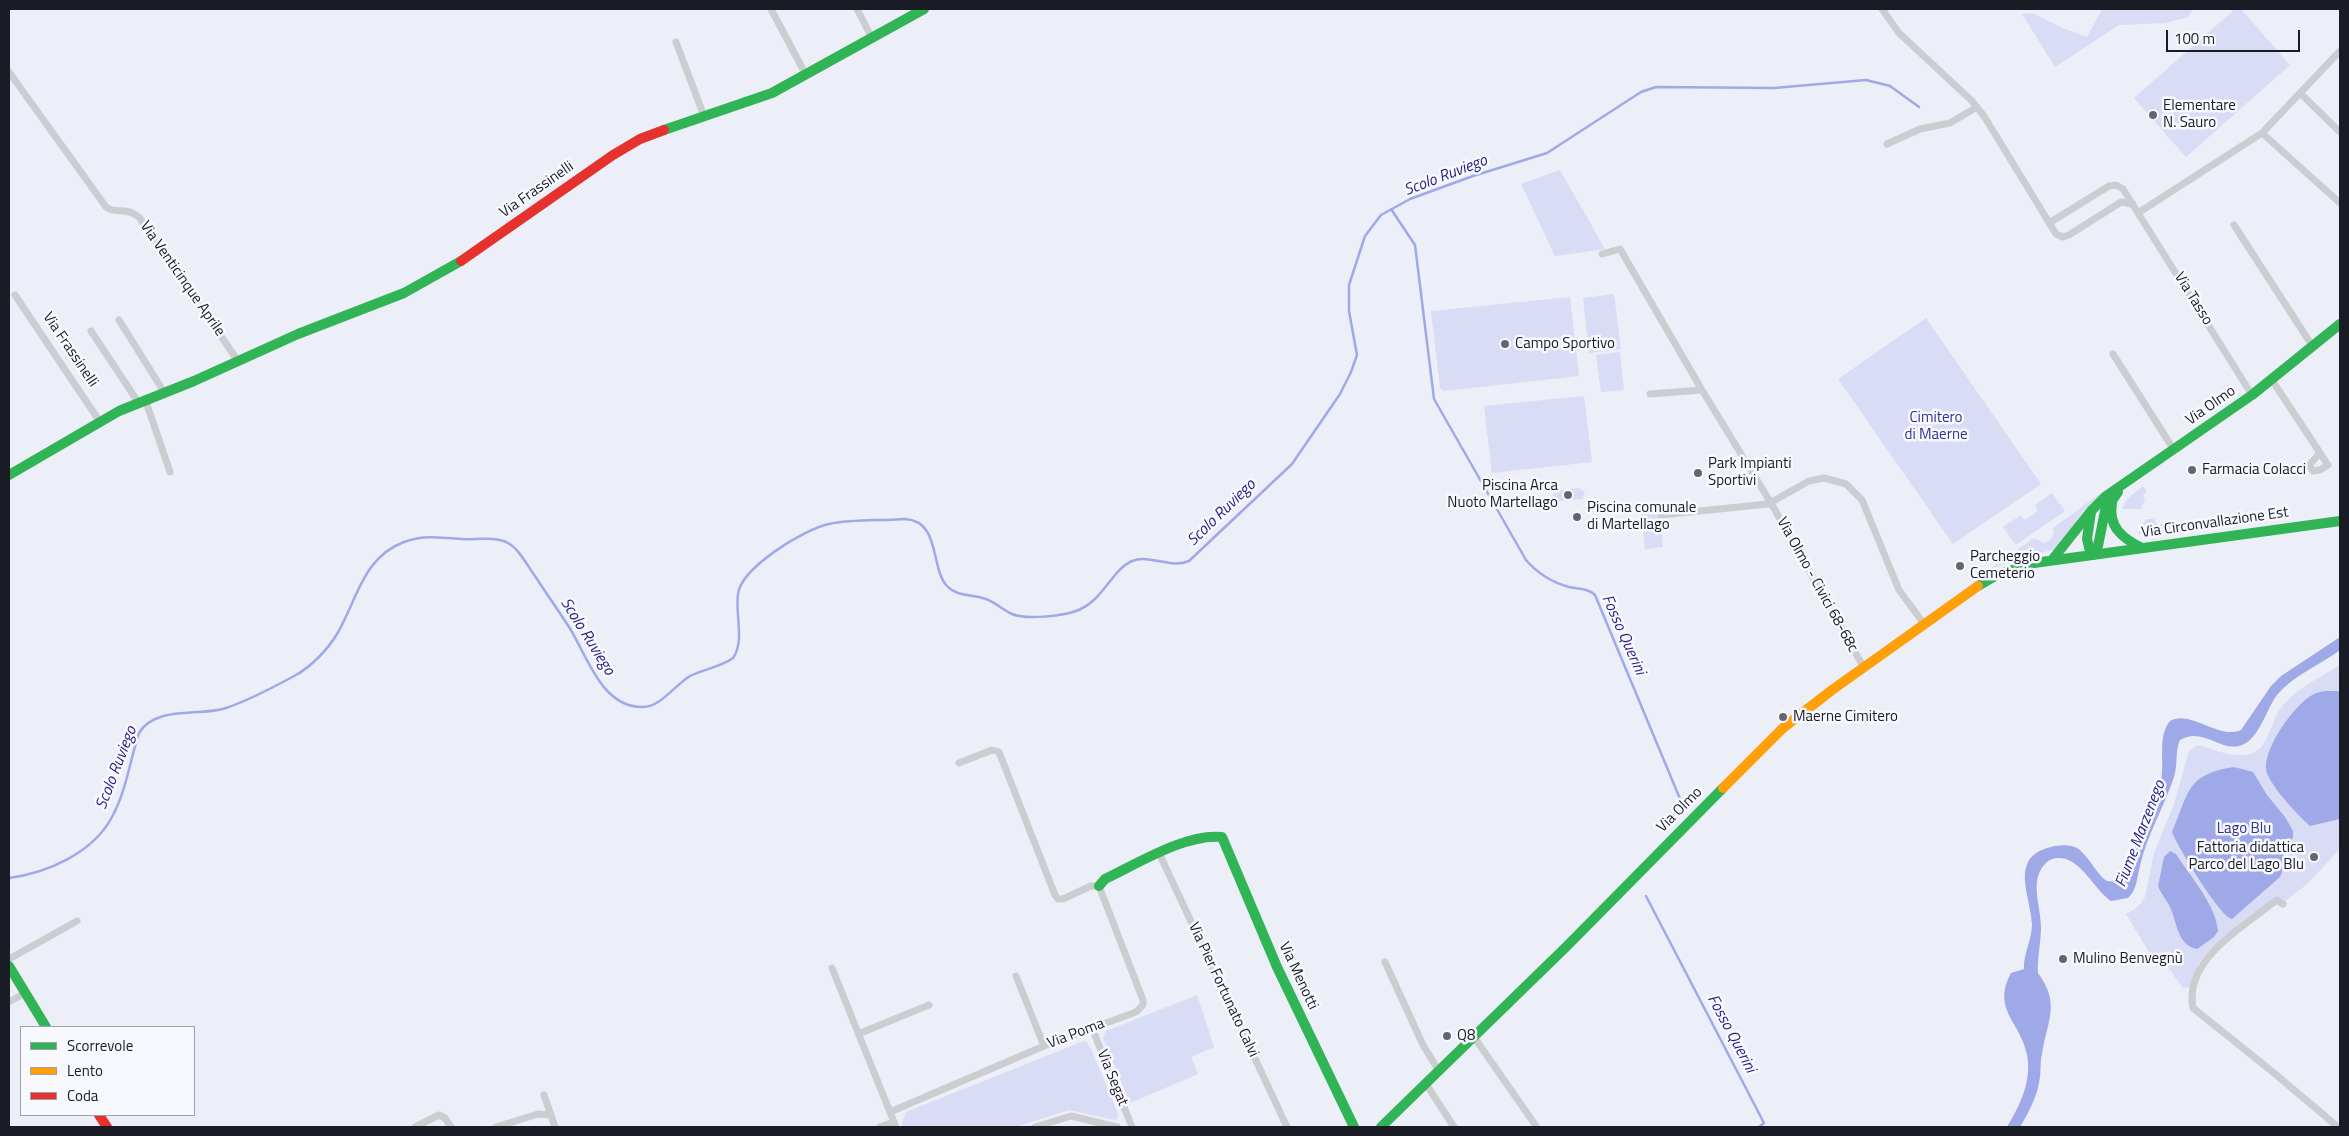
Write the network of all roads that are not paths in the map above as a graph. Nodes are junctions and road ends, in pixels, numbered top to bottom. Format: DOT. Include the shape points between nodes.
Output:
graph roads {
  1 [pos="857,9"];
  2 [pos="924,9"];
  3 [pos="1882,9"];
  4 [pos="772,10"];
  5 [pos="872,38"];
  6 [pos="676,42"];
  7 [pos="2340,51"];
  8 [pos="9,72"];
  9 [pos="806,75"];
  10 [pos="2300,93"];
  11 [pos="1977,107"];
  12 [pos="704,116"];
  13 [pos="2340,132"];
  14 [pos="2262,133"];
  15 [pos="1887,144"];
  16 [pos="2133,204"];
  17 [pos="2340,204"];
  18 [pos="2138,213"];
  19 [pos="2049,223"];
  20 [pos="2234,225"];
  21 [pos="1602,254"];
  22 [pos="15,295"];
  23 [pos="119,320"];
  24 [pos="2340,324"];
  25 [pos="91,330"];
  26 [pos="2313,347"];
  27 [pos="2113,354"];
  28 [pos="238,360"];
  29 [pos="2272,380"];
  30 [pos="1702,390"];
  31 [pos="164,392"];
  32 [pos="1650,394"];
  33 [pos="2252,395"];
  34 [pos="142,401"];
  35 [pos="100,422"];
  36 [pos="2174,450"];
  37 [pos="2320,453"];
  38 [pos="170,472"];
  39 [pos="9,475"];
  40 [pos="2123,485"];
  41 [pos="2114,497"];
  42 [pos="1771,503"];
  43 [pos="2092,509"];
  44 [pos="1661,516"];
  45 [pos="2340,521"];
  46 [pos="2143,548"];
  47 [pos="2092,555"];
  48 [pos="2052,560"];
  49 [pos="1924,624"];
  50 [pos="1864,668"];
  51 [pos="959,763"];
  52 [pos="1159,853"];
  53 [pos="1100,886"];
  54 [pos="2283,904"];
  55 [pos="77,921"];
  56 [pos="9,959"];
  57 [pos="1385,962"];
  58 [pos="9,966"];
  59 [pos="832,968"];
  60 [pos="1016,976"];
  61 [pos="25,993"];
  62 [pos="9,1002"];
  63 [pos="929,1005"];
  64 [pos="45,1026"];
  65 [pos="1092,1028"];
  66 [pos="858,1034"];
  67 [pos="1474,1037"];
  68 [pos="1044,1046"];
  69 [pos="1439,1071"];
  70 [pos="1426,1084"];
  71 [pos="544,1095"];
  72 [pos="890,1112"];
  73 [pos="551,1115"];
  74 [pos="100,1116"];
  75 [pos="895,1125"];
  76 [pos="1049,1125"];
  77 [pos="1536,1126"];
  78 [pos="107,1127"];
  79 [pos="415,1127"];
  80 [pos="451,1127"];
  81 [pos="496,1127"];
  82 [pos="555,1127"];
  83 [pos="880,1127"];
  84 [pos="1035,1127"];
  85 [pos="1117,1127"];
  86 [pos="1130,1127"];
  87 [pos="1287,1127"];
  88 [pos="1354,1127"];
  89 [pos="1381,1127"];
  90 [pos="1454,1127"];
  91 [pos="2338,1127"];
  1 -- 5 [label="street"];
  2 -- 5 [label="street, Via Frassinelli"];
  3 -- 11 [label="street" via="1899,33"];
  4 -- 9 [label="street"];
  5 -- 9 [label="street, Via Frassinelli"];
  6 -- 12 [label="street"];
  7 -- 10 [label="street"];
  8 -- 28 [label="street, Via Venticinque Aprile" via="106,207 139,216"];
  9 -- 12 [label="street, Via Frassinelli" via="772,93"];
  10 -- 13 [label="street"];
  10 -- 14 [label="street"];
  11 -- 15 [label="street" via="1950,123 1920,129"];
  11 -- 19 [label="street"];
  12 -- 28 [label="street, Via Frassinelli" via="648,136 613,155 428,281"];
  14 -- 17 [label="street"];
  14 -- 18 [label="street"];
  16 -- 18 [label="street, Via Tasso"];
  16 -- 19 [label="street" via="2121,202 2062,237"];
  16 -- 19 [label="street, Via Tasso" via="2123,189 2109,186"];
  18 -- 33 [label="street, Via Tasso"];
  20 -- 26 [label="street"];
  21 -- 30 [label="street, Via Olmo - Civici 68-68c" via="1620,249"];
  22 -- 35 [label="street, Via Frassinelli"];
  23 -- 31 [label="street"];
  24 -- 26 [label="street, Via Olmo"];
  25 -- 34 [label="street, Via Frassinelli"];
  26 -- 29 [label="street, Via Olmo"];
  27 -- 36 [label="street"];
  28 -- 31 [label="street, Via Frassinelli"];
  29 -- 33 [label="street, Via Olmo"];
  29 -- 37 [label="street"];
  30 -- 32 [label="street"];
  30 -- 42 [label="street, Via Olmo - Civici 68-68c"];
  31 -- 34 [label="street, Via Frassinelli"];
  33 -- 36 [label="street, Via Olmo"];
  34 -- 35 [label="street, Via Frassinelli"];
  34 -- 38 [label="street, Via Frassinelli"];
  35 -- 39 [label="street, Via Frassinelli"];
  36 -- 40 [label="street, Via Olmo"];
  40 -- 41 [label="street, Via Olmo"];
  40 -- 43 [label="street, Via Olmo"];
  41 -- 46 [label="street" via="2110,517 2113,526 2128,542"];
  41 -- 47 [label="street, Via Olmo" via="2103,516 2098,546"];
  42 -- 44 [label="street"];
  42 -- 49 [label="street" via="1802,484 1817,479 1832,479 1852,489 1865,507 1899,590"];
  42 -- 50 [label="street, Via Olmo - Civici 68-68c"];
  43 -- 47 [label="street" via="2086,538"];
  43 -- 48 [label="street, Via Olmo"];
  45 -- 46 [label="street, Via Circonvallazione Est"];
  46 -- 47 [label="street, Via Circonvallazione Est"];
  47 -- 48 [label="street, Via Olmo"];
  48 -- 49 [label="street, Via Olmo" via="2017,567 1998,575"];
  49 -- 50 [label="street, Via Olmo"];
  50 -- 67 [label="street, Via Olmo" via="1783,728"];
  51 -- 53 [label="street" via="992,750 999,752 1058,898 1065,899 1091,886"];
  52 -- 53 [label="street" via="1106,879"];
  52 -- 87 [label="street, Via Pier Fortunato Calvi"];
  52 -- 88 [label="street, Via Menotti" via="1206,835 1220,835 1225,841 1277,967"];
  53 -- 65 [label="street, Via Poma" via="1143,1005 1136,1012"];
  54 -- 91 [label="street" via="2277,900 2270,905 2205,960 2190,994 2193,1008"];
  55 -- 56 [label="street"];
  57 -- 69 [label="street" via="1422,1044"];
  58 -- 61 [label="street"];
  59 -- 66 [label="street"];
  60 -- 68 [label="street"];
  61 -- 62 [label="street"];
  61 -- 64 [label="street"];
  63 -- 66 [label="street"];
  65 -- 68 [label="street, Via Poma"];
  65 -- 86 [label="street, Via Segat"];
  66 -- 72 [label="street"];
  67 -- 69 [label="street, Via Olmo"];
  67 -- 77 [label="street"];
  68 -- 72 [label="street, Via Poma"];
  69 -- 70 [label="street, Via Olmo"];
  70 -- 89 [label="street, Via Olmo"];
  70 -- 90 [label="street"];
  71 -- 73 [label="street"];
  72 -- 75 [label="street"];
  73 -- 81 [label="street" via="530,1116"];
  73 -- 82 [label="street"];
  74 -- 78 [label="street"];
  75 -- 83 [label="street"];
  76 -- 84 [label="street"];
  76 -- 85 [label="street" via="1071,1116"];
  79 -- 80 [label="street" via="439,1115"];
}
